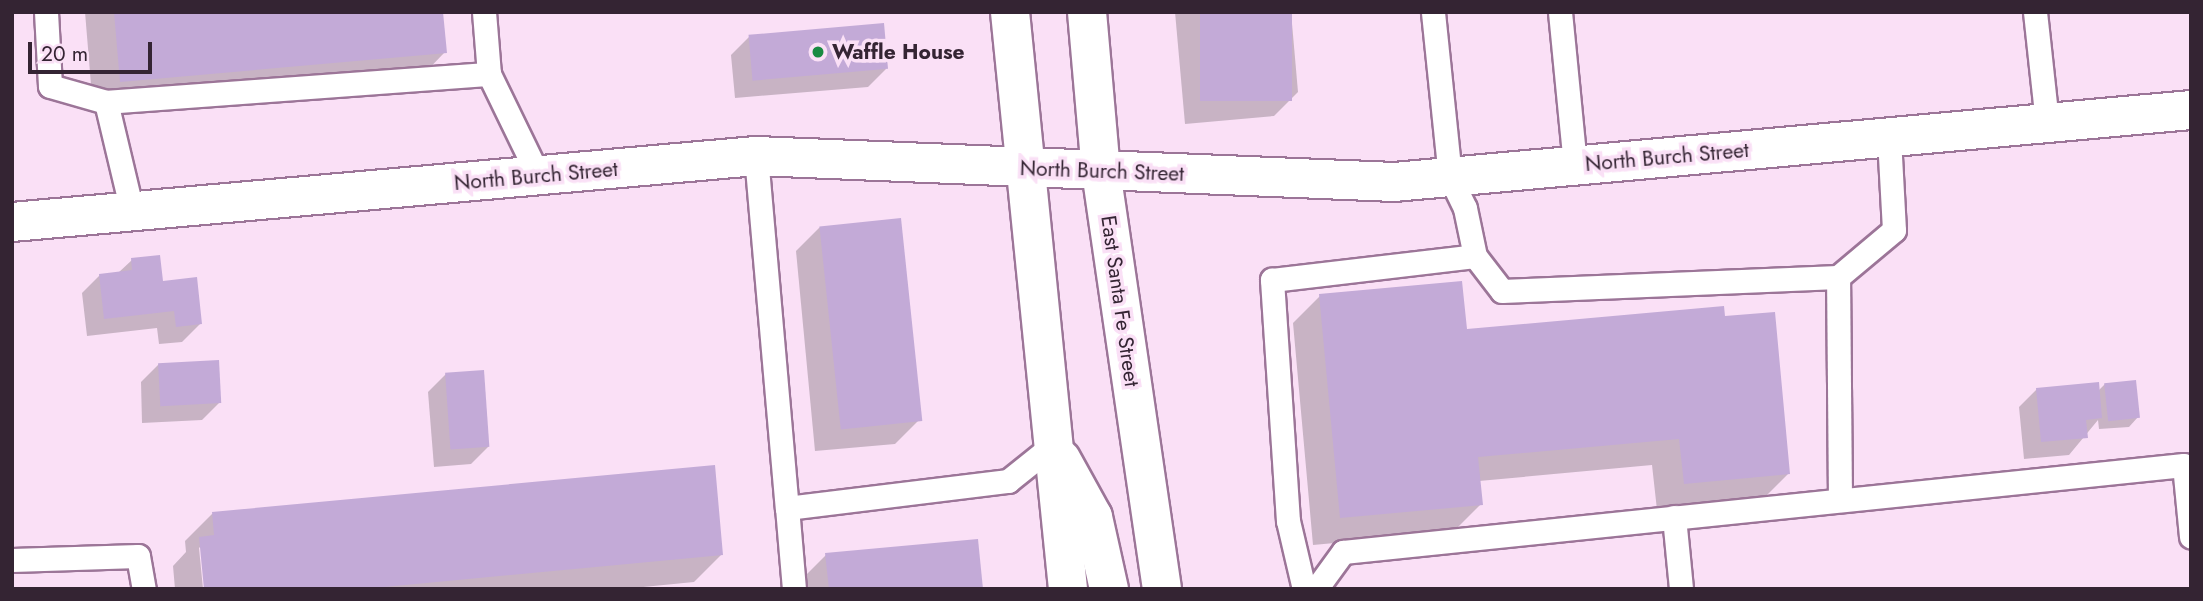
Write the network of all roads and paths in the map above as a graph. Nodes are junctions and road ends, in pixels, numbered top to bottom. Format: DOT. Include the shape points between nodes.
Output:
graph roads {
  1 [pos="46,12"];
  2 [pos="484,12"];
  3 [pos="1010,12"];
  4 [pos="1087,12"];
  5 [pos="1433,12"];
  6 [pos="1560,12"];
  7 [pos="2035,12"];
  8 [pos="489,74"];
  9 [pos="106,102"];
  10 [pos="2191,110"];
  11 [pos="2047,122"];
  12 [pos="1889,137"];
  13 [pos="756,156"];
  14 [pos="1576,165"];
  15 [pos="1024,169"];
  16 [pos="1101,171"];
  17 [pos="538,175"];
  18 [pos="1450,177"];
  19 [pos="132,211"];
  20 [pos="12,222"];
  21 [pos="1475,257"];
  22 [pos="1838,277"];
  23 [pos="1053,445"];
  24 [pos="1840,500"];
  25 [pos="787,508"];
  26 [pos="1674,517"];
  27 [pos="2191,537"];
  28 [pos="12,560"];
  29 [pos="144,589"];
  30 [pos="794,589"];
  31 [pos="1068,589"];
  32 [pos="1109,589"];
  33 [pos="1163,589"];
  34 [pos="1304,589"];
  35 [pos="1316,589"];
  36 [pos="1681,589"];
  1 -- 9 [label="lane" via="50,86"];
  2 -- 8 [label="lane"];
  3 -- 15 [label="street"];
  4 -- 16 [label="street, East Santa Fe Street"];
  5 -- 18 [label="lane"];
  6 -- 14 [label="lane"];
  7 -- 11 [label="lane"];
  8 -- 9 [label="lane"];
  8 -- 17 [label="lane"];
  9 -- 19 [label="lane"];
  10 -- 11 [label="street, North Burch Street"];
  11 -- 12 [label="street, North Burch Street"];
  12 -- 14 [label="street, North Burch Street"];
  12 -- 22 [label="lane" via="1894,230"];
  13 -- 15 [label="street, North Burch Street"];
  13 -- 17 [label="street, North Burch Street"];
  13 -- 25 [label="lane"];
  14 -- 18 [label="street, North Burch Street"];
  15 -- 16 [label="street, North Burch Street"];
  15 -- 23 [label="street"];
  16 -- 18 [label="street, North Burch Street" via="1394,182"];
  16 -- 33 [label="street, East Santa Fe Street"];
  17 -- 19 [label="street, North Burch Street"];
  18 -- 21 [label="lane" via="1465,208"];
  19 -- 20 [label="street, North Burch Street"];
  21 -- 22 [label="lane" via="1502,291"];
  21 -- 34 [label="lane" via="1272,280 1288,521"];
  22 -- 24 [label="lane"];
  23 -- 25 [label="lane" via="1008,481"];
  23 -- 31 [label="street"];
  23 -- 32 [label="street" via="1093,517"];
  24 -- 26 [label="lane"];
  24 -- 27 [label="lane" via="2184,465"];
  25 -- 30 [label="lane"];
  26 -- 35 [label="lane" via="1343,552"];
  26 -- 36 [label="lane"];
  28 -- 29 [label="lane" via="138,556"];
}
